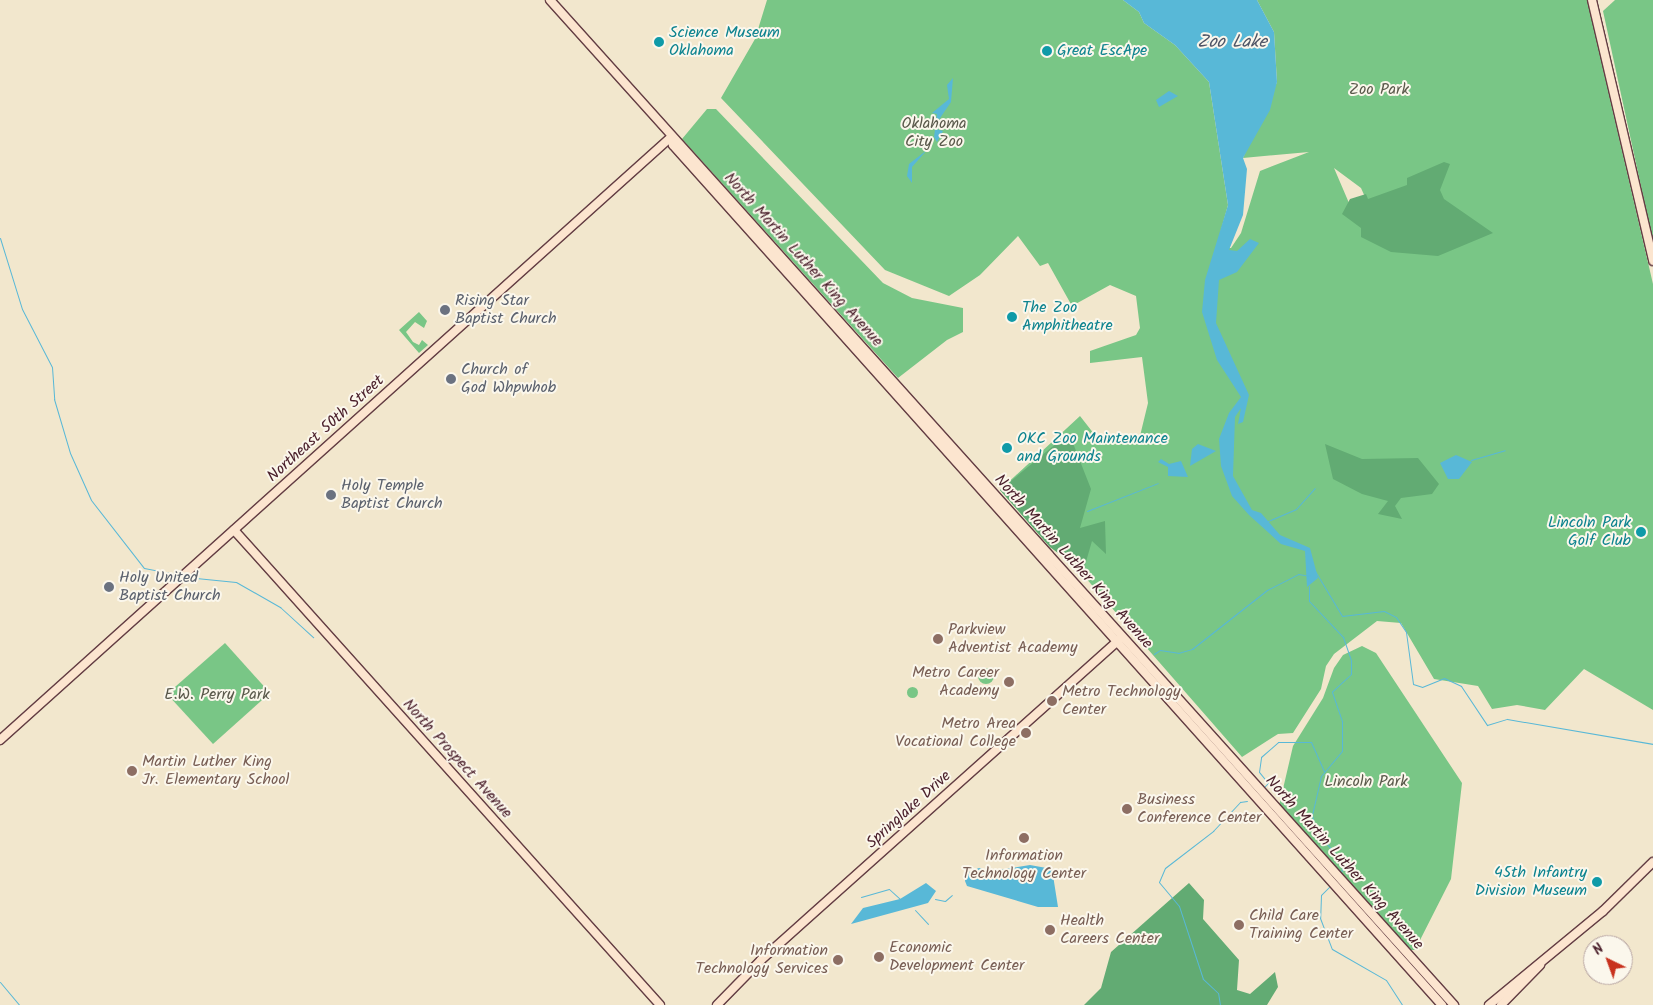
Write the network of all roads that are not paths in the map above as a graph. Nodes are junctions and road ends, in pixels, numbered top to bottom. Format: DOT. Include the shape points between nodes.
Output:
graph roads {
  1 [pos="550,0"];
  2 [pos="1592,0"];
  3 [pos="671,138"];
  4 [pos="1653,262"];
  5 [pos="234,530"];
  6 [pos="1120,639"];
  7 [pos="0,740"];
  8 [pos="1653,862"];
  9 [pos="1542,962"];
  10 [pos="660,1005"];
  11 [pos="717,1005"];
  12 [pos="1442,1005"];
  13 [pos="1454,1005"];
  14 [pos="1489,1005"];
  15 [pos="1502,1005"];
  1 -- 3 [label="street, North Martin Luther King Avenue"];
  2 -- 4 [label="street"];
  3 -- 5 [label="street, Northeast 50th Street"];
  3 -- 6 [label="street, North Martin Luther King Avenue" via="672,145"];
  5 -- 7 [label="street, Northeast 50th Street"];
  5 -- 10 [label="street, North Prospect Avenue"];
  6 -- 11 [label="street, Springlake Drive" via="754,966"];
  6 -- 12 [label="street, North Martin Luther King Avenue"];
  6 -- 13 [label="street, North Martin Luther King Avenue"];
  8 -- 9 [label="street"];
  9 -- 14 [label="street"];
  9 -- 15 [label="street"];
}
